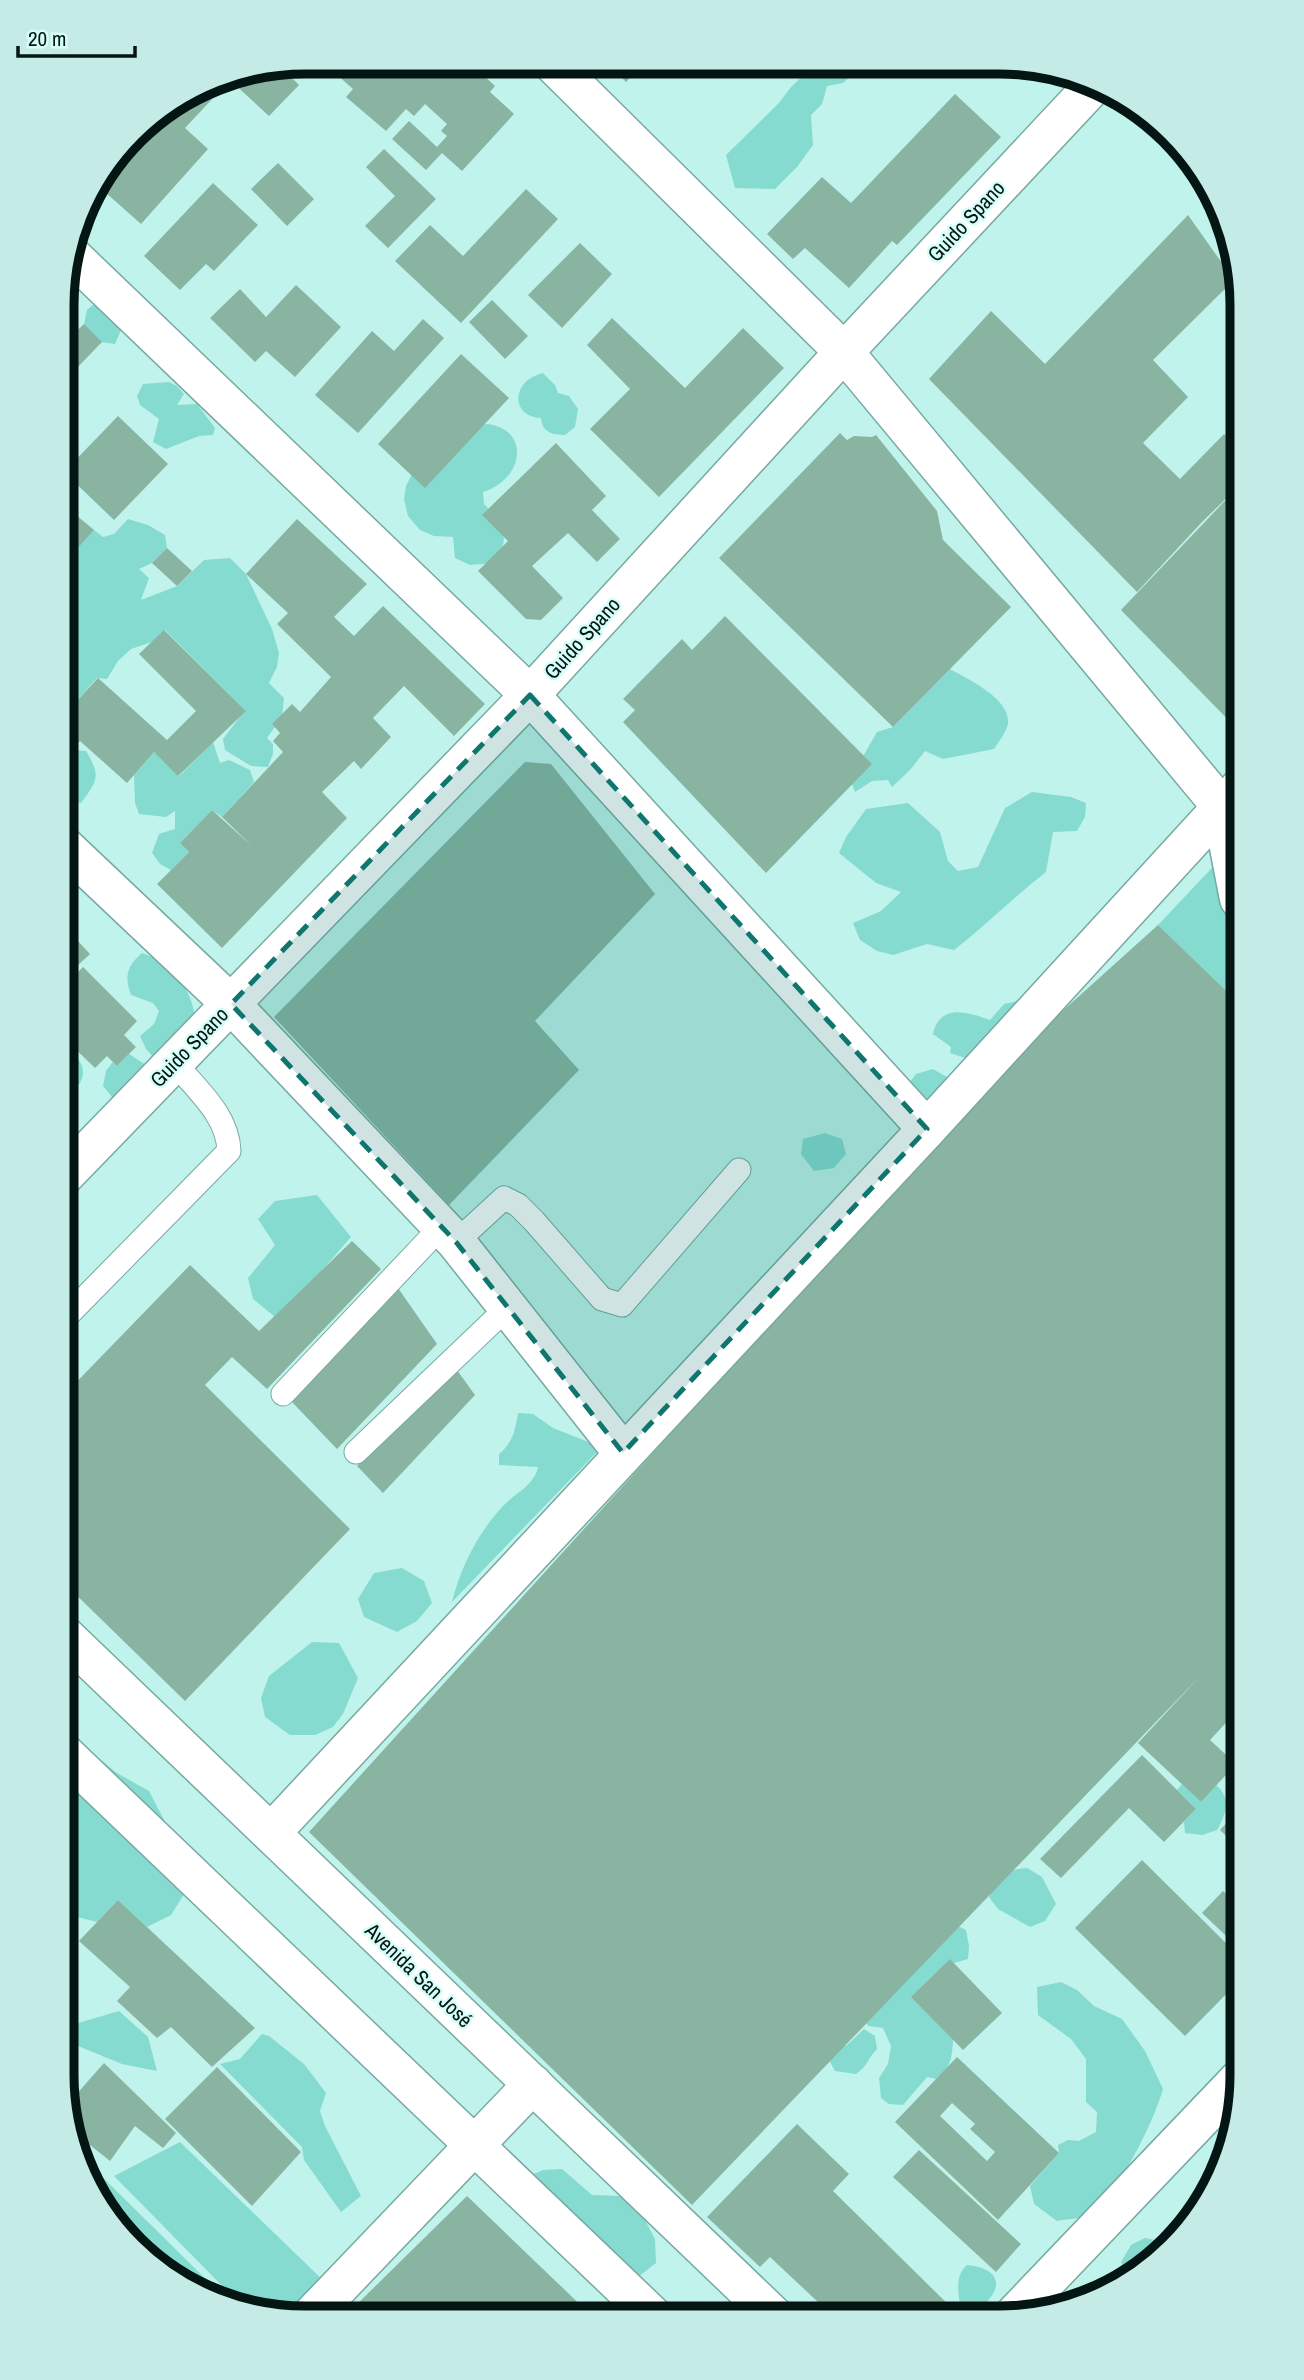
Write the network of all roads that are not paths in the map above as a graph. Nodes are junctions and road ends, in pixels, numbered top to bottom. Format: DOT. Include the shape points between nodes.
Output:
graph roads {
  1 [pos="563,74"];
  2 [pos="1088,92"];
  3 [pos="78,261"];
  4 [pos="844,352"];
  5 [pos="530,695"];
  6 [pos="1230,793"];
  7 [pos="1230,797"];
  8 [pos="74,855"];
  9 [pos="231,1004"];
  10 [pos="174,1062"];
  11 [pos="927,1129"];
  12 [pos="74,1166"];
  13 [pos="739,1170"];
  14 [pos="448,1234"];
  15 [pos="508,1307"];
  16 [pos="74,1309"];
  17 [pos="283,1394"];
  18 [pos="356,1452"];
  19 [pos="623,1453"];
  20 [pos="74,1644"];
  21 [pos="74,1763"];
  22 [pos="271,1833"];
  23 [pos="533,2084"];
  24 [pos="1230,2089"];
  25 [pos="474,2146"];
  26 [pos="1023,2305"];
  27 [pos="321,2306"];
  28 [pos="642,2306"];
  29 [pos="764,2306"];
  1 -- 4 [label="street"];
  2 -- 4 [label="street, Guido Spano"];
  3 -- 5 [label="street"];
  4 -- 5 [label="street, Guido Spano"];
  4 -- 6 [label="street"];
  5 -- 9 [label="street, Guido Spano"];
  5 -- 11 [label="street"];
  7 -- 11 [label="street"];
  8 -- 9 [label="street"];
  9 -- 10 [label="street, Guido Spano"];
  9 -- 14 [label="street"];
  10 -- 12 [label="street, Guido Spano"];
  10 -- 16 [label="lane" via="221,1118 229,1136 229,1151"];
  11 -- 19 [label="street"];
  13 -- 14 [label="lane" via="622,1305 602,1299 534,1221 504,1198"];
  14 -- 15 [label="street"];
  14 -- 17 [label="lane"];
  15 -- 18 [label="lane"];
  15 -- 19 [label="street"];
  19 -- 22 [label="street"];
  20 -- 22 [label="street, Avenida San José"];
  21 -- 25 [label="street"];
  22 -- 23 [label="street, Avenida San José"];
  23 -- 25 [label="street"];
  23 -- 29 [label="street, Avenida San José"];
  24 -- 26 [label="street"];
  25 -- 27 [label="street"];
  25 -- 28 [label="street"];
}
